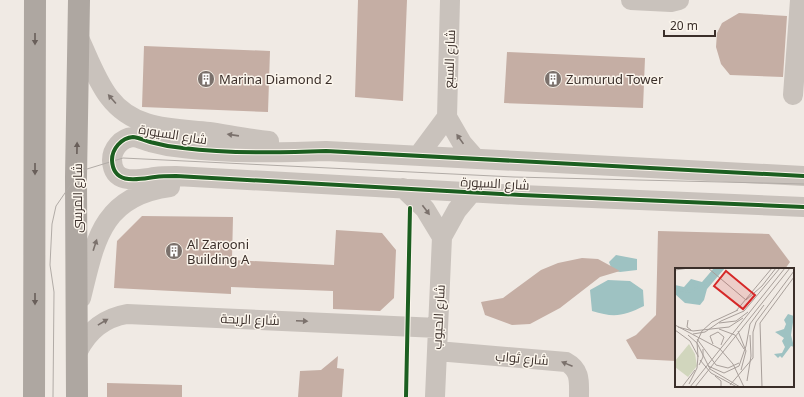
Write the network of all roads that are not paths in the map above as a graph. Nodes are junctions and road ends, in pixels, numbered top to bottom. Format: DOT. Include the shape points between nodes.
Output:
graph roads {
  1 [pos="35,0"];
  2 [pos="79,0"];
  3 [pos="450,0"];
  4 [pos="631,0"];
  5 [pos="679,0"];
  6 [pos="800,0"];
  7 [pos="79,38"];
  8 [pos="793,95"];
  9 [pos="447,117"];
  10 [pos="326,151"];
  11 [pos="418,156"];
  12 [pos="476,159"];
  13 [pos="804,176"];
  14 [pos="254,181"];
  15 [pos="404,188"];
  16 [pos="472,192"];
  17 [pos="804,207"];
  18 [pos="442,237"];
  19 [pos="78,310"];
  20 [pos="438,328"];
  21 [pos="78,351"];
  22 [pos="437,351"];
  23 [pos="34,397"];
  24 [pos="77,397"];
  25 [pos="435,397"];
  26 [pos="579,397"];
  1 -- 23 [label="main road, one-way"];
  2 -- 7 [label="main road, شارع المرسى"];
  3 -- 9 [label="street, شارع السبع"];
  4 -- 5 [label="street"];
  6 -- 8 [label="street"];
  10 -- 7 [label="street, شارع السيورة, one-way" via="297,144 156,127 139,121 124,112 110,98"];
  19 -- 7 [label="main road, شارع المرسى, one-way" via="76,177"];
  9 -- 11 [label="street"];
  12 -- 9 [label="street, one-way" via="462,143"];
  10 -- 11 [label="street, شارع السيورة"];
  10 -- 14 [label="street, شارع السيورة" via="201,149 167,146 133,137 117,145 113,152 112,161 116,171 123,178 133,181 176,176"];
  11 -- 12 [label="street, شارع السيورة"];
  12 -- 13 [label="street, شارع السيورة"];
  14 -- 15 [label="street, شارع السيورة"];
  19 -- 14 [label="street, شارع السيورة, one-way" via="95,244 102,227 124,203 155,189 177,186 225,186"];
  15 -- 16 [label="street, شارع السيورة"];
  15 -- 18 [label="street, one-way" via="425,209"];
  16 -- 17 [label="street, شارع السيورة"];
  16 -- 18 [label="street, شارع الحبوب" via="457,210"];
  18 -- 20 [label="street, شارع الحبوب"];
  19 -- 21 [label="main road, شارع المرسى"];
  21 -- 20 [label="street, شارع الريحة, one-way" via="85,337 96,326 110,318 127,314"];
  20 -- 22 [label="street, شارع الحبوب"];
  21 -- 24 [label="main road, شارع المرسى"];
  22 -- 25 [label="street, شارع الحبوب"];
  26 -- 22 [label="street, شارع ثواب, one-way" via="577,371 566,362"];
}
